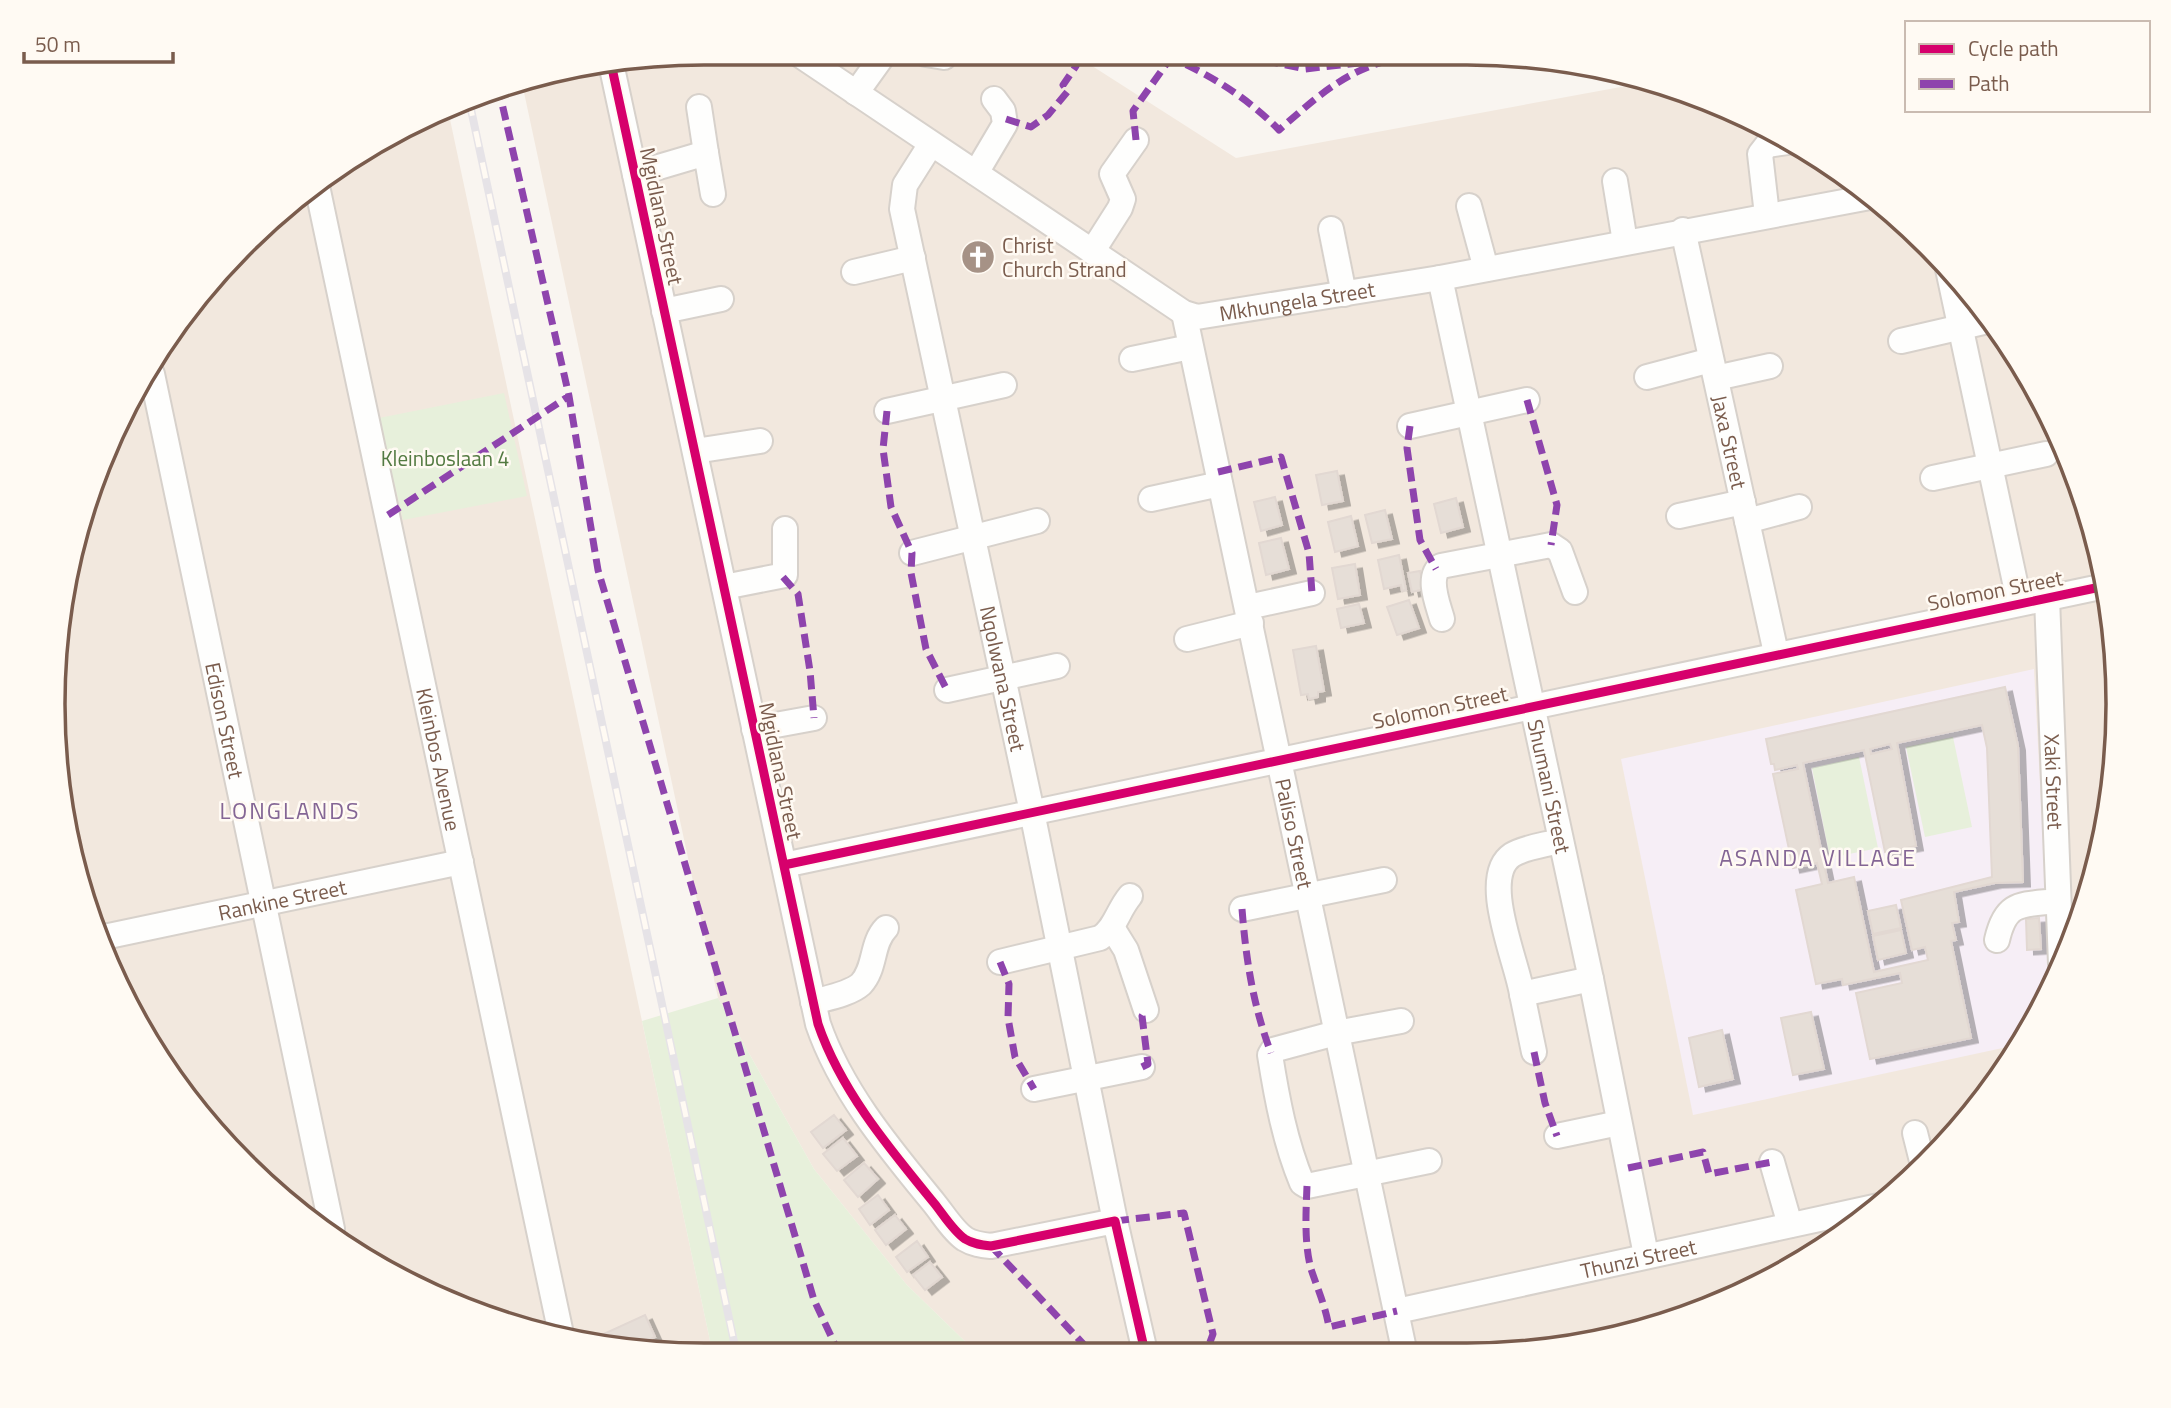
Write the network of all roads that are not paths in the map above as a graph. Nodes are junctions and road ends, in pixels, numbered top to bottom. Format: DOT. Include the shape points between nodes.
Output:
graph roads {
  1 [pos="815,65"];
  2 [pos="876,65"];
  3 [pos="613,71"];
  4 [pos="856,93"];
  5 [pos="994,99"];
  6 [pos="699,107"];
  7 [pos="1136,140"];
  8 [pos="931,144"];
  9 [pos="1775,144"];
  10 [pos="706,153"];
  11 [pos="976,173"];
  12 [pos="635,174"];
  13 [pos="1615,181"];
  14 [pos="319,194"];
  15 [pos="713,194"];
  16 [pos="1858,199"];
  17 [pos="1469,206"];
  18 [pos="1767,215"];
  19 [pos="1331,229"];
  20 [pos="1683,230"];
  21 [pos="1625,242"];
  22 [pos="1092,252"];
  23 [pos="913,258"];
  24 [pos="1486,269"];
  25 [pos="855,272"];
  26 [pos="1440,278"];
  27 [pos="1952,288"];
  28 [pos="1344,294"];
  29 [pos="721,299"];
  30 [pos="664,311"];
  31 [pos="1184,313"];
  32 [pos="1979,322"];
  33 [pos="1960,326"];
  34 [pos="1901,341"];
  35 [pos="1190,347"];
  36 [pos="1132,359"];
  37 [pos="1770,366"];
  38 [pos="1713,369"];
  39 [pos="1647,377"];
  40 [pos="153,379"];
  41 [pos="1004,385"];
  42 [pos="943,397"];
  43 [pos="1527,400"];
  44 [pos="887,411"];
  45 [pos="1468,413"];
  46 [pos="1410,426"];
  47 [pos="760,441"];
  48 [pos="695,451"];
  49 [pos="2046,454"];
  50 [pos="1990,466"];
  51 [pos="1933,478"];
  52 [pos="1220,484"];
  53 [pos="1151,499"];
  54 [pos="1799,507"];
  55 [pos="1745,511"];
  56 [pos="1679,516"];
  57 [pos="1038,521"];
  58 [pos="785,529"];
  59 [pos="973,538"];
  60 [pos="912,553"];
  61 [pos="1498,557"];
  62 [pos="724,587"];
  63 [pos="2095,588"];
  64 [pos="1575,592"];
  65 [pos="1312,593"];
  66 [pos="2047,598"];
  67 [pos="2019,601"];
  68 [pos="1250,615"];
  69 [pos="1442,619"];
  70 [pos="1187,639"];
  71 [pos="1776,653"];
  72 [pos="1057,666"];
  73 [pos="1004,680"];
  74 [pos="947,690"];
  75 [pos="1530,706"];
  76 [pos="814,718"];
  77 [pos="754,729"];
  78 [pos="1278,759"];
  79 [pos="1032,812"];
  80 [pos="1559,841"];
  81 [pos="461,862"];
  82 [pos="784,865"];
  83 [pos="1384,880"];
  84 [pos="1130,896"];
  85 [pos="1306,896"];
  86 [pos="2058,901"];
  87 [pos="266,904"];
  88 [pos="1242,909"];
  89 [pos="886,928"];
  90 [pos="1113,929"];
  91 [pos="108,936"];
  92 [pos="1997,940"];
  93 [pos="2060,943"];
  94 [pos="1059,945"];
  95 [pos="1000,962"];
  96 [pos="1591,979"];
  97 [pos="1522,994"];
  98 [pos="813,1002"];
  99 [pos="1146,1010"];
  100 [pos="1401,1021"];
  101 [pos="1336,1033"];
  102 [pos="1534,1052"];
  103 [pos="1142,1067"];
  104 [pos="1085,1080"];
  105 [pos="1034,1089"];
  106 [pos="1619,1123"];
  107 [pos="1915,1133"];
  108 [pos="1558,1136"];
  109 [pos="1920,1155"];
  110 [pos="1429,1161"];
  111 [pos="1773,1162"];
  112 [pos="1367,1175"];
  113 [pos="1856,1211"];
  114 [pos="1115,1221"];
  115 [pos="331,1223"];
  116 [pos="1790,1225"];
  117 [pos="1646,1255"];
  118 [pos="1397,1311"];
  119 [pos="559,1326"];
  120 [pos="1143,1343"];
  121 [pos="1403,1343"];
  1 -- 4 [label="street"];
  2 -- 4 [label="street"];
  3 -- 12 [label="street, Mgidlana Street"];
  4 -- 8 [label="street"];
  5 -- 11 [label="street" via="1005,124"];
  6 -- 10 [label="street"];
  7 -- 22 [label="street" via="1112,174 1123,199 1121,208"];
  8 -- 11 [label="street"];
  8 -- 23 [label="street, Nqolwana Street" via="903,191 902,209"];
  9 -- 18 [label="street" via="1767,145 1760,155"];
  10 -- 12 [label="street"];
  10 -- 15 [label="street"];
  11 -- 22 [label="street"];
  12 -- 30 [label="street, Mgidlana Street"];
  13 -- 21 [label="street"];
  14 -- 81 [label="street, Kleinbos Avenue"];
  16 -- 18 [label="street, Mkhungela Street"];
  17 -- 24 [label="street"];
  18 -- 20 [label="street, Mkhungela Street"];
  19 -- 28 [label="street"];
  20 -- 21 [label="street, Mkhungela Street"];
  20 -- 38 [label="street, Jaxa Street"];
  21 -- 24 [label="street, Mkhungela Street"];
  22 -- 31 [label="street"];
  23 -- 25 [label="street"];
  23 -- 42 [label="street, Nqolwana Street"];
  24 -- 26 [label="street, Mkhungela Street"];
  26 -- 28 [label="street, Mkhungela Street"];
  26 -- 45 [label="street, Shumani Street"];
  27 -- 33 [label="street"];
  28 -- 31 [label="street, Mkhungela Street" via="1215,315"];
  29 -- 30 [label="street"];
  30 -- 48 [label="street, Mgidlana Street"];
  31 -- 35 [label="street, Paliso Street"];
  32 -- 33 [label="street"];
  33 -- 34 [label="street"];
  33 -- 50 [label="street"];
  35 -- 36 [label="street"];
  35 -- 52 [label="street, Paliso Street"];
  37 -- 38 [label="street"];
  38 -- 39 [label="street"];
  38 -- 55 [label="street, Jaxa Street"];
  40 -- 87 [label="street, Edison Street"];
  41 -- 42 [label="street"];
  42 -- 44 [label="street"];
  42 -- 59 [label="street, Nqolwana Street"];
  43 -- 45 [label="street"];
  45 -- 46 [label="street"];
  45 -- 61 [label="street, Shumani Street"];
  47 -- 48 [label="street"];
  48 -- 62 [label="street, Mgidlana Street"];
  49 -- 50 [label="street"];
  50 -- 51 [label="street"];
  50 -- 67 [label="street"];
  52 -- 53 [label="street"];
  52 -- 68 [label="street, Paliso Street"];
  54 -- 55 [label="street"];
  55 -- 56 [label="street"];
  55 -- 71 [label="street, Jaxa Street"];
  57 -- 59 [label="street"];
  58 -- 62 [label="street" via="785,575"];
  59 -- 60 [label="street"];
  59 -- 73 [label="street, Nqolwana Street"];
  61 -- 64 [label="street" via="1546,545 1556,547"];
  61 -- 69 [label="street" via="1436,569 1434,583"];
  61 -- 75 [label="street, Shumani Street"];
  62 -- 77 [label="street, Mgidlana Street"];
  63 -- 66 [label="street, Solomon Street"];
  65 -- 68 [label="street"];
  66 -- 67 [label="street, Solomon Street"];
  66 -- 86 [label="street, Xaki Street"];
  67 -- 71 [label="street, Solomon Street"];
  68 -- 70 [label="street"];
  68 -- 78 [label="street, Paliso Street"];
  71 -- 75 [label="street, Solomon Street"];
  72 -- 73 [label="street"];
  73 -- 74 [label="street"];
  73 -- 79 [label="street, Nqolwana Street"];
  75 -- 78 [label="street, Solomon Street"];
  75 -- 80 [label="street, Shumani Street"];
  76 -- 77 [label="street"];
  77 -- 82 [label="street, Mgidlana Street"];
  78 -- 79 [label="street, Solomon Street"];
  78 -- 85 [label="street, Paliso Street"];
  79 -- 82 [label="street, Solomon Street"];
  79 -- 94 [label="street, Nqolwana Street"];
  80 -- 96 [label="street, Shumani Street"];
  80 -- 97 [label="street" via="1515,853 1498,875 1499,901"];
  81 -- 87 [label="street, Rankine Street"];
  81 -- 119 [label="street, Kleinbos Avenue"];
  82 -- 98 [label="street, Mgidlana Street"];
  83 -- 85 [label="street"];
  84 -- 90 [label="street" via="1118,910"];
  85 -- 88 [label="street"];
  85 -- 101 [label="street, Paliso Street"];
  86 -- 92 [label="street" via="2019,905 2008,911"];
  86 -- 93 [label="street, Xaki Street"];
  87 -- 91 [label="street, Rankine Street"];
  87 -- 115 [label="street, Edison Street"];
  89 -- 98 [label="street" via="861,984"];
  90 -- 94 [label="street" via="1100,938"];
  90 -- 99 [label="street" via="1126,950"];
  94 -- 95 [label="street"];
  94 -- 104 [label="street, Nqolwana Street"];
  96 -- 97 [label="street"];
  96 -- 106 [label="street, Shumani Street"];
  97 -- 102 [label="street"];
  98 -- 114 [label="street, Mgidlana Street" via="826,1048 845,1083 901,1164 962,1237 991,1246"];
  100 -- 101 [label="street"];
  101 -- 112 [label="street, Paliso Street"];
  101 -- 112 [label="street" via="1271,1053 1280,1110 1302,1183 1312,1186"];
  103 -- 104 [label="street"];
  104 -- 105 [label="street"];
  104 -- 114 [label="street, Nqolwana Street"];
  106 -- 108 [label="street"];
  106 -- 117 [label="street, Shumani Street"];
  107 -- 109 [label="street"];
  110 -- 112 [label="street"];
  111 -- 116 [label="street"];
  112 -- 118 [label="street, Paliso Street"];
  113 -- 116 [label="street, Thunzi Street"];
  114 -- 120 [label="street"];
  116 -- 117 [label="street, Thunzi Street"];
  117 -- 118 [label="street, Thunzi Street"];
  118 -- 121 [label="street, Paliso Street"];
}
